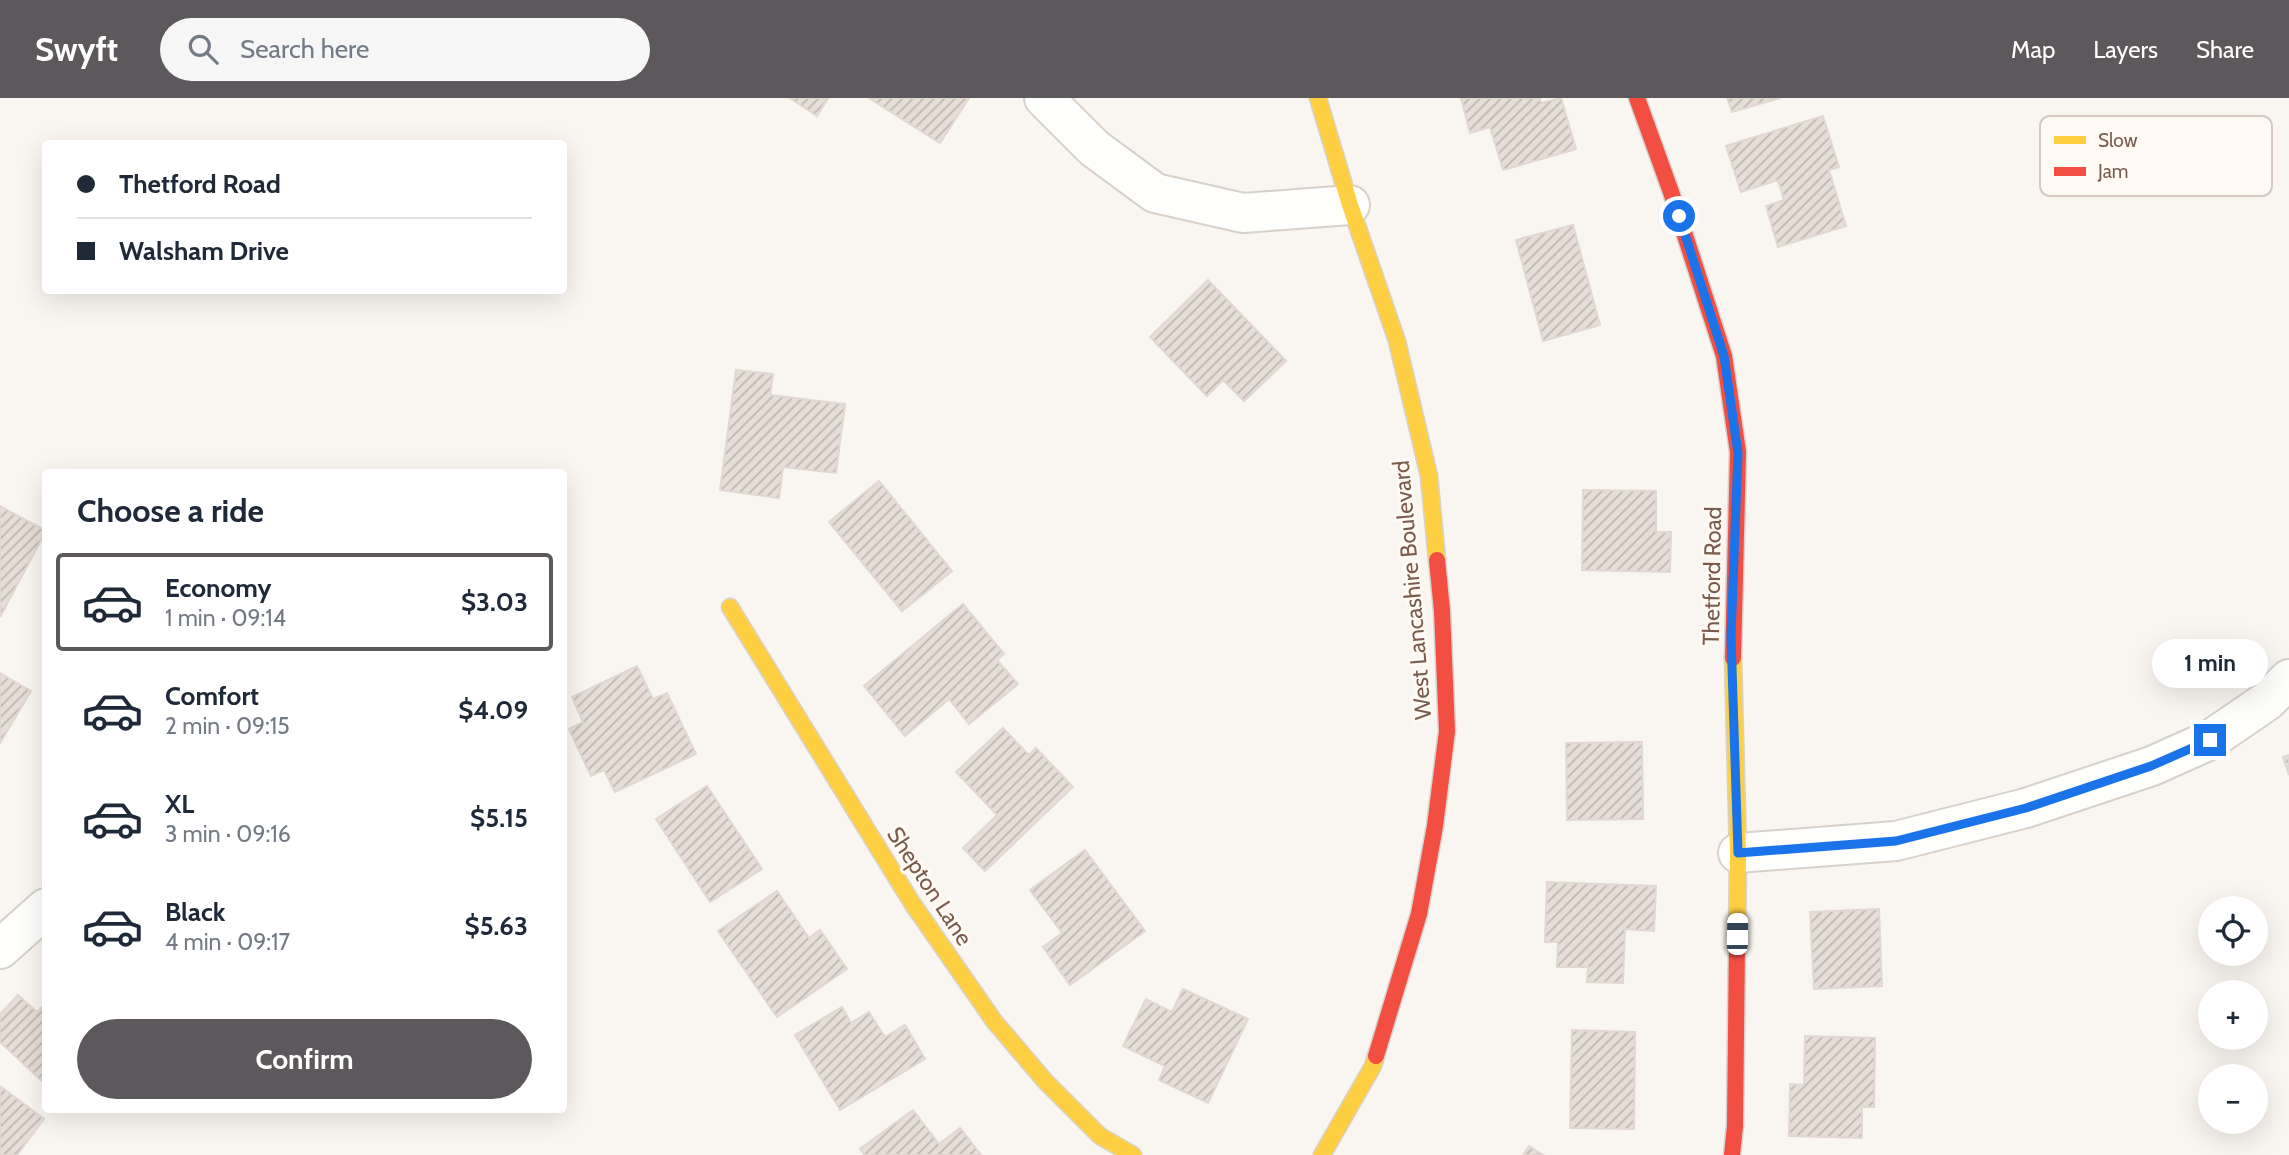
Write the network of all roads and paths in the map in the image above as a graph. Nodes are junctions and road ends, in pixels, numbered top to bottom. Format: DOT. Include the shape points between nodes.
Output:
graph roads {
  1 [pos="1044,98"];
  2 [pos="1318,98"];
  3 [pos="1637,98"];
  4 [pos="1350,205"];
  5 [pos="730,607"];
  6 [pos="2289,679"];
  7 [pos="1738,853"];
  8 [pos="42,912"];
  9 [pos="0,949"];
  10 [pos="1133,1155"];
  11 [pos="1322,1155"];
  12 [pos="1732,1155"];
  1 -- 4 [label="street" via="1094,148 1155,193 1243,213"];
  2 -- 4 [label="street, West Lancashire Boulevard"];
  3 -- 7 [label="street, Thetford Road" via="1724,356 1738,453 1731,636"];
  4 -- 11 [label="street, West Lancashire Boulevard" via="1397,341 1429,476 1447,731 1419,914 1373,1066"];
  5 -- 10 [label="street, Shepton Lane" via="912,903 994,1021 1100,1136"];
  6 -- 7 [label="street" via="2267,701 2210,740 2151,766 2026,808 1896,841"];
  7 -- 12 [label="street, Thetford Road"];
  8 -- 9 [label="street"];
}
